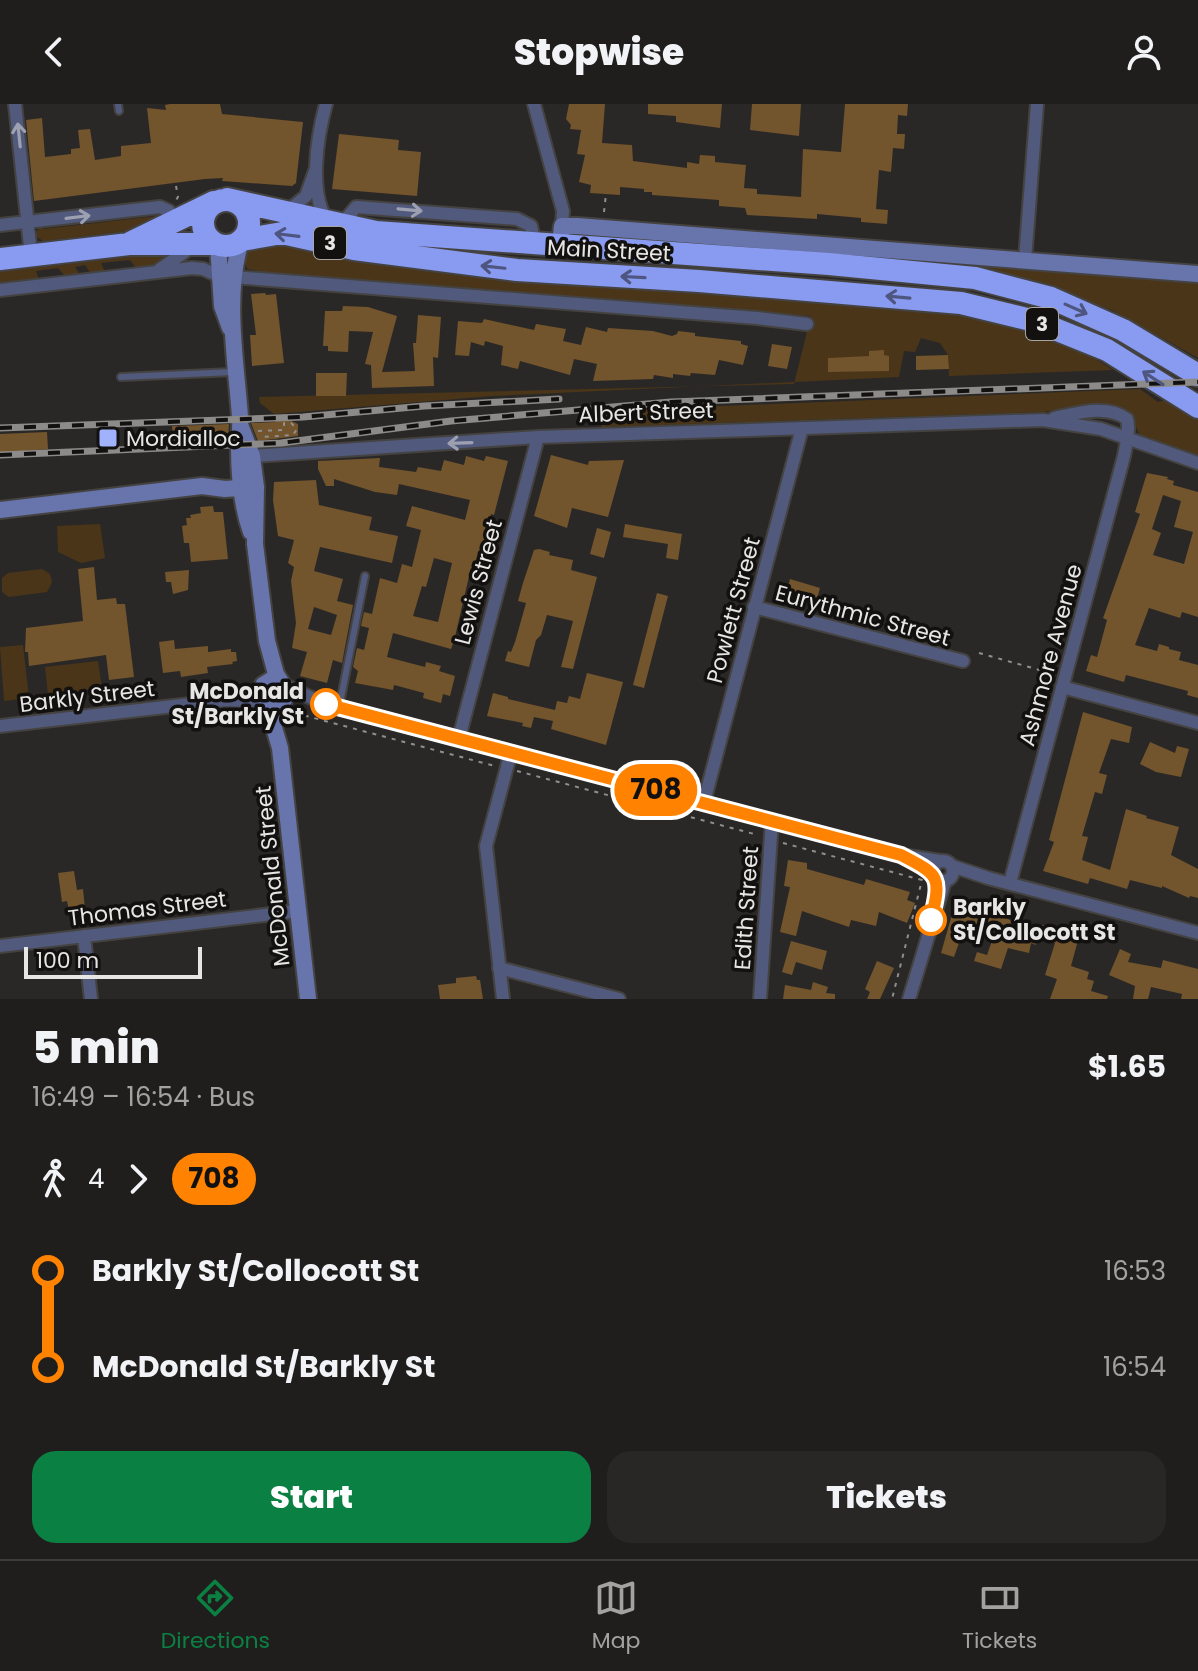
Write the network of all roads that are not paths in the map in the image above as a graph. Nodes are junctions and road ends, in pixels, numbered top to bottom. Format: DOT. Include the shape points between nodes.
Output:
graph roads {
  1 [pos="15,104"];
  2 [pos="326,104"];
  3 [pos="534,104"];
  4 [pos="1037,104"];
  5 [pos="316,170"];
  6 [pos="223,200"];
  7 [pos="286,212"];
  8 [pos="28,223"];
  9 [pos="173,223"];
  10 [pos="334,224"];
  11 [pos="0,225"];
  12 [pos="567,231"];
  13 [pos="242,240"];
  14 [pos="129,244"];
  15 [pos="209,245"];
  16 [pos="31,255"];
  17 [pos="0,259"];
  18 [pos="1025,260"];
  19 [pos="792,262"];
  20 [pos="156,272"];
  21 [pos="567,273"];
  22 [pos="1198,274"];
  23 [pos="226,277"];
  24 [pos="791,288"];
  25 [pos="0,290"];
  26 [pos="807,324"];
  27 [pos="235,372"];
  28 [pos="1198,375"];
  29 [pos="121,377"];
  30 [pos="1198,407"];
  31 [pos="1043,420"];
  32 [pos="802,428"];
  33 [pos="248,429"];
  34 [pos="538,437"];
  35 [pos="1127,437"];
  36 [pos="252,456"];
  37 [pos="1198,463"];
  38 [pos="248,481"];
  39 [pos="0,510"];
  40 [pos="365,576"];
  41 [pos="754,607"];
  42 [pos="963,661"];
  43 [pos="1062,687"];
  44 [pos="276,695"];
  45 [pos="322,703"];
  46 [pos="339,708"];
  47 [pos="1198,723"];
  48 [pos="0,726"];
  49 [pos="459,738"];
  50 [pos="511,752"];
  51 [pos="704,802"];
  52 [pos="772,820"];
  53 [pos="943,872"];
  54 [pos="1010,883"];
  55 [pos="298,911"];
  56 [pos="1198,933"];
  57 [pos="84,936"];
  58 [pos="0,946"];
  59 [pos="499,968"];
  60 [pos="91,999"];
  61 [pos="308,999"];
  62 [pos="503,999"];
  63 [pos="619,999"];
  64 [pos="760,999"];
  65 [pos="909,999"];
  8 -- 1 [label="street, one-way"];
  2 -- 5 [label="street"];
  3 -- 12 [label="street"];
  4 -- 18 [label="street"];
  5 -- 7 [label="street" via="306,196"];
  5 -- 10 [label="street" via="321,209"];
  6 -- 7 [label="highway, Main Street / 3"];
  6 -- 9 [label="highway, 3"];
  6 -- 13 [label="highway" via="241,204 249,216"];
  6 -- 15 [label="highway" via="206,210"];
  7 -- 10 [label="highway, Main Street / 3"];
  8 -- 9 [label="street, one-way" via="160,207 169,211"];
  8 -- 11 [label="street"];
  8 -- 16 [label="street"];
  9 -- 14 [label="highway, 3"];
  10 -- 12 [label="highway, Main Street / 3, one-way" via="535,244"];
  12 -- 18 [label="street, Main Street"];
  12 -- 19 [label="highway, Main Street / 3"];
  12 -- 21 [label="highway"];
  13 -- 15 [label="highway, 3"];
  21 -- 13 [label="highway, Main Street / 3, one-way" via="419,259 282,233"];
  13 -- 23 [label="street, McDonald Street"];
  14 -- 15 [label="highway, 3"];
  14 -- 16 [label="highway, 3"];
  15 -- 20 [label="street"];
  15 -- 23 [label="street, McDonald Street"];
  16 -- 17 [label="highway, 3"];
  18 -- 22 [label="street, Main Street"];
  19 -- 24 [label="highway"];
  19 -- 28 [label="highway, Main Street / 3, one-way" via="987,280 1051,298 1109,324"];
  20 -- 23 [label="street" via="197,268"];
  20 -- 25 [label="street"];
  24 -- 21 [label="highway, Main Street / 3, one-way"];
  23 -- 26 [label="street"];
  23 -- 27 [label="street, McDonald Street"];
  30 -- 24 [label="highway, Main Street / 3, one-way" via="1107,350 1035,321 946,301"];
  27 -- 29 [label="lane"];
  27 -- 33 [label="street, McDonald Street"];
  31 -- 32 [label="street, Albert Street"];
  31 -- 35 [label="street, Albert Street"];
  31 -- 35 [label="street, Albert Street" via="1114,412 1128,421"];
  32 -- 34 [label="street, Albert Street"];
  32 -- 41 [label="street, Powlett Street"];
  33 -- 36 [label="street, McDonald Street"];
  33 -- 38 [label="street, McDonald Street"];
  34 -- 36 [label="street, Albert Street, one-way"];
  34 -- 49 [label="street, Lewis Street"];
  35 -- 37 [label="street"];
  35 -- 43 [label="street, Ashmore Avenue"];
  36 -- 38 [label="street, McDonald Street"];
  38 -- 39 [label="street" via="225,489 202,486"];
  38 -- 44 [label="street, McDonald Street"];
  40 -- 46 [label="lane"];
  41 -- 42 [label="street, Eurythmic Street"];
  41 -- 51 [label="street, Powlett Street"];
  43 -- 47 [label="street"];
  43 -- 54 [label="street, Ashmore Avenue"];
  44 -- 45 [label="street, Barkly Street"];
  44 -- 45 [label="street, Barkly Street"];
  44 -- 48 [label="street, Barkly Street"];
  44 -- 55 [label="street, McDonald Street"];
  45 -- 46 [label="street, Barkly Street"];
  46 -- 49 [label="street, Barkly Street"];
  49 -- 50 [label="street, Barkly Street"];
  50 -- 51 [label="street, Barkly Street"];
  50 -- 59 [label="street" via="486,846"];
  51 -- 52 [label="street, Barkly Street"];
  52 -- 53 [label="street, Barkly Street" via="901,855"];
  52 -- 64 [label="street, Edith Street"];
  53 -- 54 [label="street, Barkly Street"];
  53 -- 65 [label="street"];
  54 -- 56 [label="street, Barkly Street"];
  55 -- 57 [label="street, Thomas Street"];
  55 -- 61 [label="street, McDonald Street"];
  57 -- 58 [label="street, Thomas Street"];
  57 -- 60 [label="street"];
  59 -- 62 [label="street"];
  59 -- 63 [label="street"];
}
